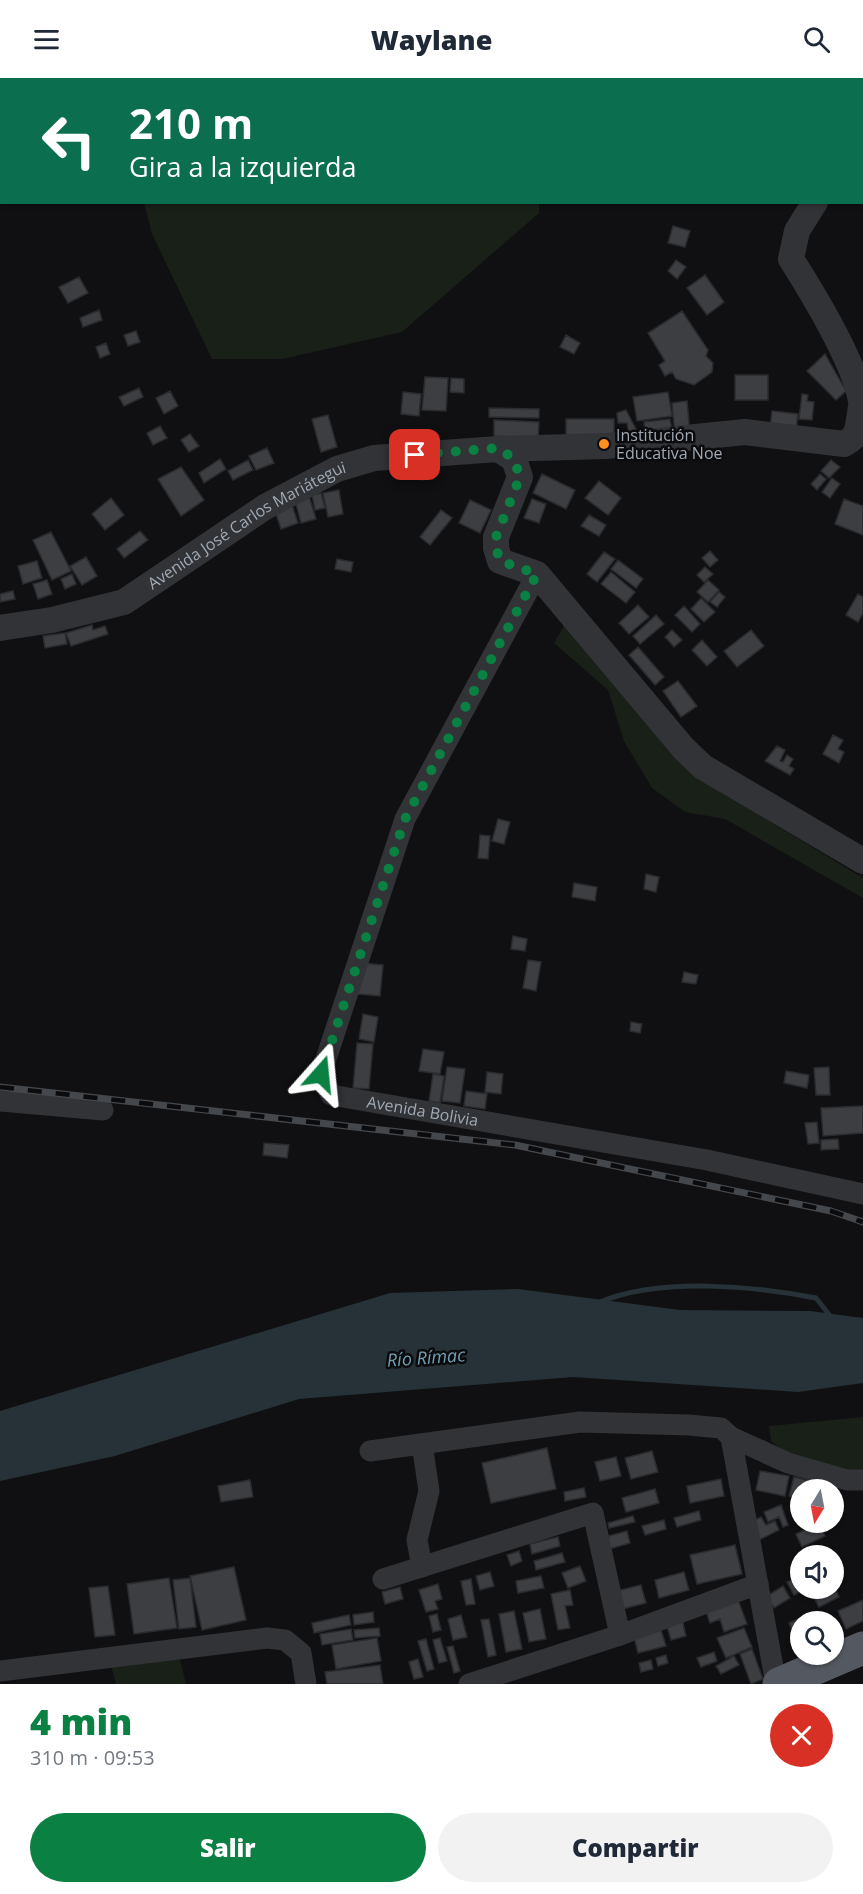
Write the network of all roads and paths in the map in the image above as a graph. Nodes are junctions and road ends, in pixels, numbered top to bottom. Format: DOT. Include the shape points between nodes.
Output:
graph roads {
  1 [pos="814,204"];
  2 [pos="858,441"];
  3 [pos="498,448"];
  4 [pos="537,574"];
  5 [pos="0,628"];
  6 [pos="863,861"];
  7 [pos="0,1101"];
  8 [pos="103,1110"];
  9 [pos="863,1194"];
  10 [pos="731,1437"];
  11 [pos="422,1444"];
  12 [pos="370,1451"];
  13 [pos="863,1480"];
  14 [pos="422,1567"];
  15 [pos="383,1579"];
  16 [pos="758,1584"];
  17 [pos="620,1635"];
  18 [pos="863,1648"];
  19 [pos="0,1671"];
  20 [pos="306,1684"];
  21 [pos="470,1684"];
  22 [pos="777,1684"];
  1 -- 2 [label="street" via="797,231 791,259 842,352 862,402"];
  2 -- 3 [label="street, Avenida José Carlos Mariátegui" via="827,444 745,432 606,446"];
  3 -- 4 [label="street" via="514,459 520,477 496,537 500,561"];
  3 -- 5 [label="street, Avenida José Carlos Mariátegui" via="374,458 337,469 265,507 124,602"];
  4 -- 6 [label="street" via="703,767"];
  4 -- 9 [label="street, Avenida Bolivia" via="405,819 321,1074 331,1095 707,1160"];
  7 -- 8 [label="street"];
  10 -- 11 [label="street" via="721,1428 580,1422"];
  10 -- 13 [label="street" via="788,1463 847,1480"];
  10 -- 16 [label="street"];
  11 -- 12 [label="street"];
  11 -- 14 [label="street" via="429,1491 417,1540"];
  14 -- 15 [label="street"];
  14 -- 17 [label="street" via="592,1513"];
  16 -- 17 [label="street"];
  16 -- 22 [label="street"];
  17 -- 21 [label="street"];
  18 -- 22 [label="highway"];
  19 -- 20 [label="street" via="267,1638 285,1640 301,1653"];
}
